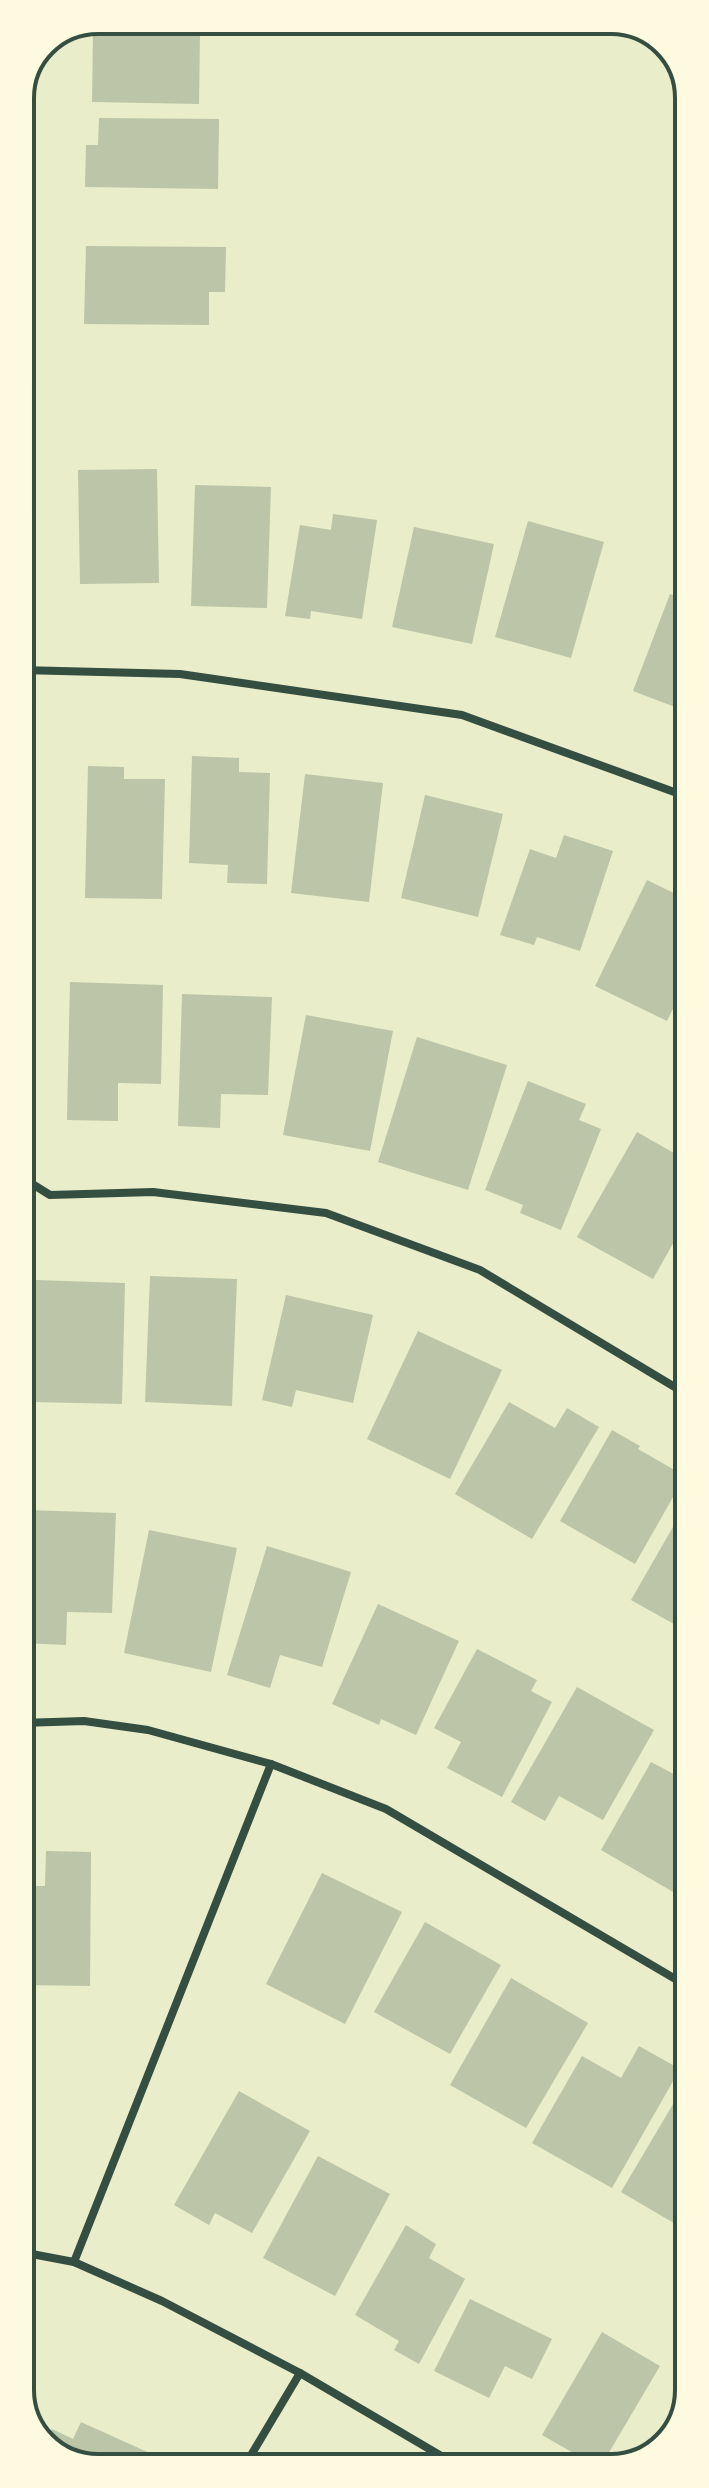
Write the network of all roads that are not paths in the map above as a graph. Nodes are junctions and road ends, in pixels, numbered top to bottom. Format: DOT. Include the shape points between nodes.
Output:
graph roads {
  1 [pos="34,670"];
  2 [pos="675,792"];
  3 [pos="34,1185"];
  4 [pos="675,1387"];
  5 [pos="34,1723"];
  6 [pos="271,1764"];
  7 [pos="675,1979"];
  8 [pos="34,2254"];
  9 [pos="74,2262"];
  10 [pos="300,2373"];
  11 [pos="252,2454"];
  12 [pos="438,2454"];
  1 -- 2 [label="street" via="180,674 462,715"];
  3 -- 4 [label="street" via="50,1195 153,1192 326,1213 480,1270"];
  5 -- 6 [label="street" via="84,1721 148,1730"];
  6 -- 7 [label="street" via="386,1809"];
  6 -- 9 [label="street"];
  8 -- 9 [label="street"];
  9 -- 10 [label="street"];
  10 -- 11 [label="street"];
  10 -- 12 [label="street"];
}
